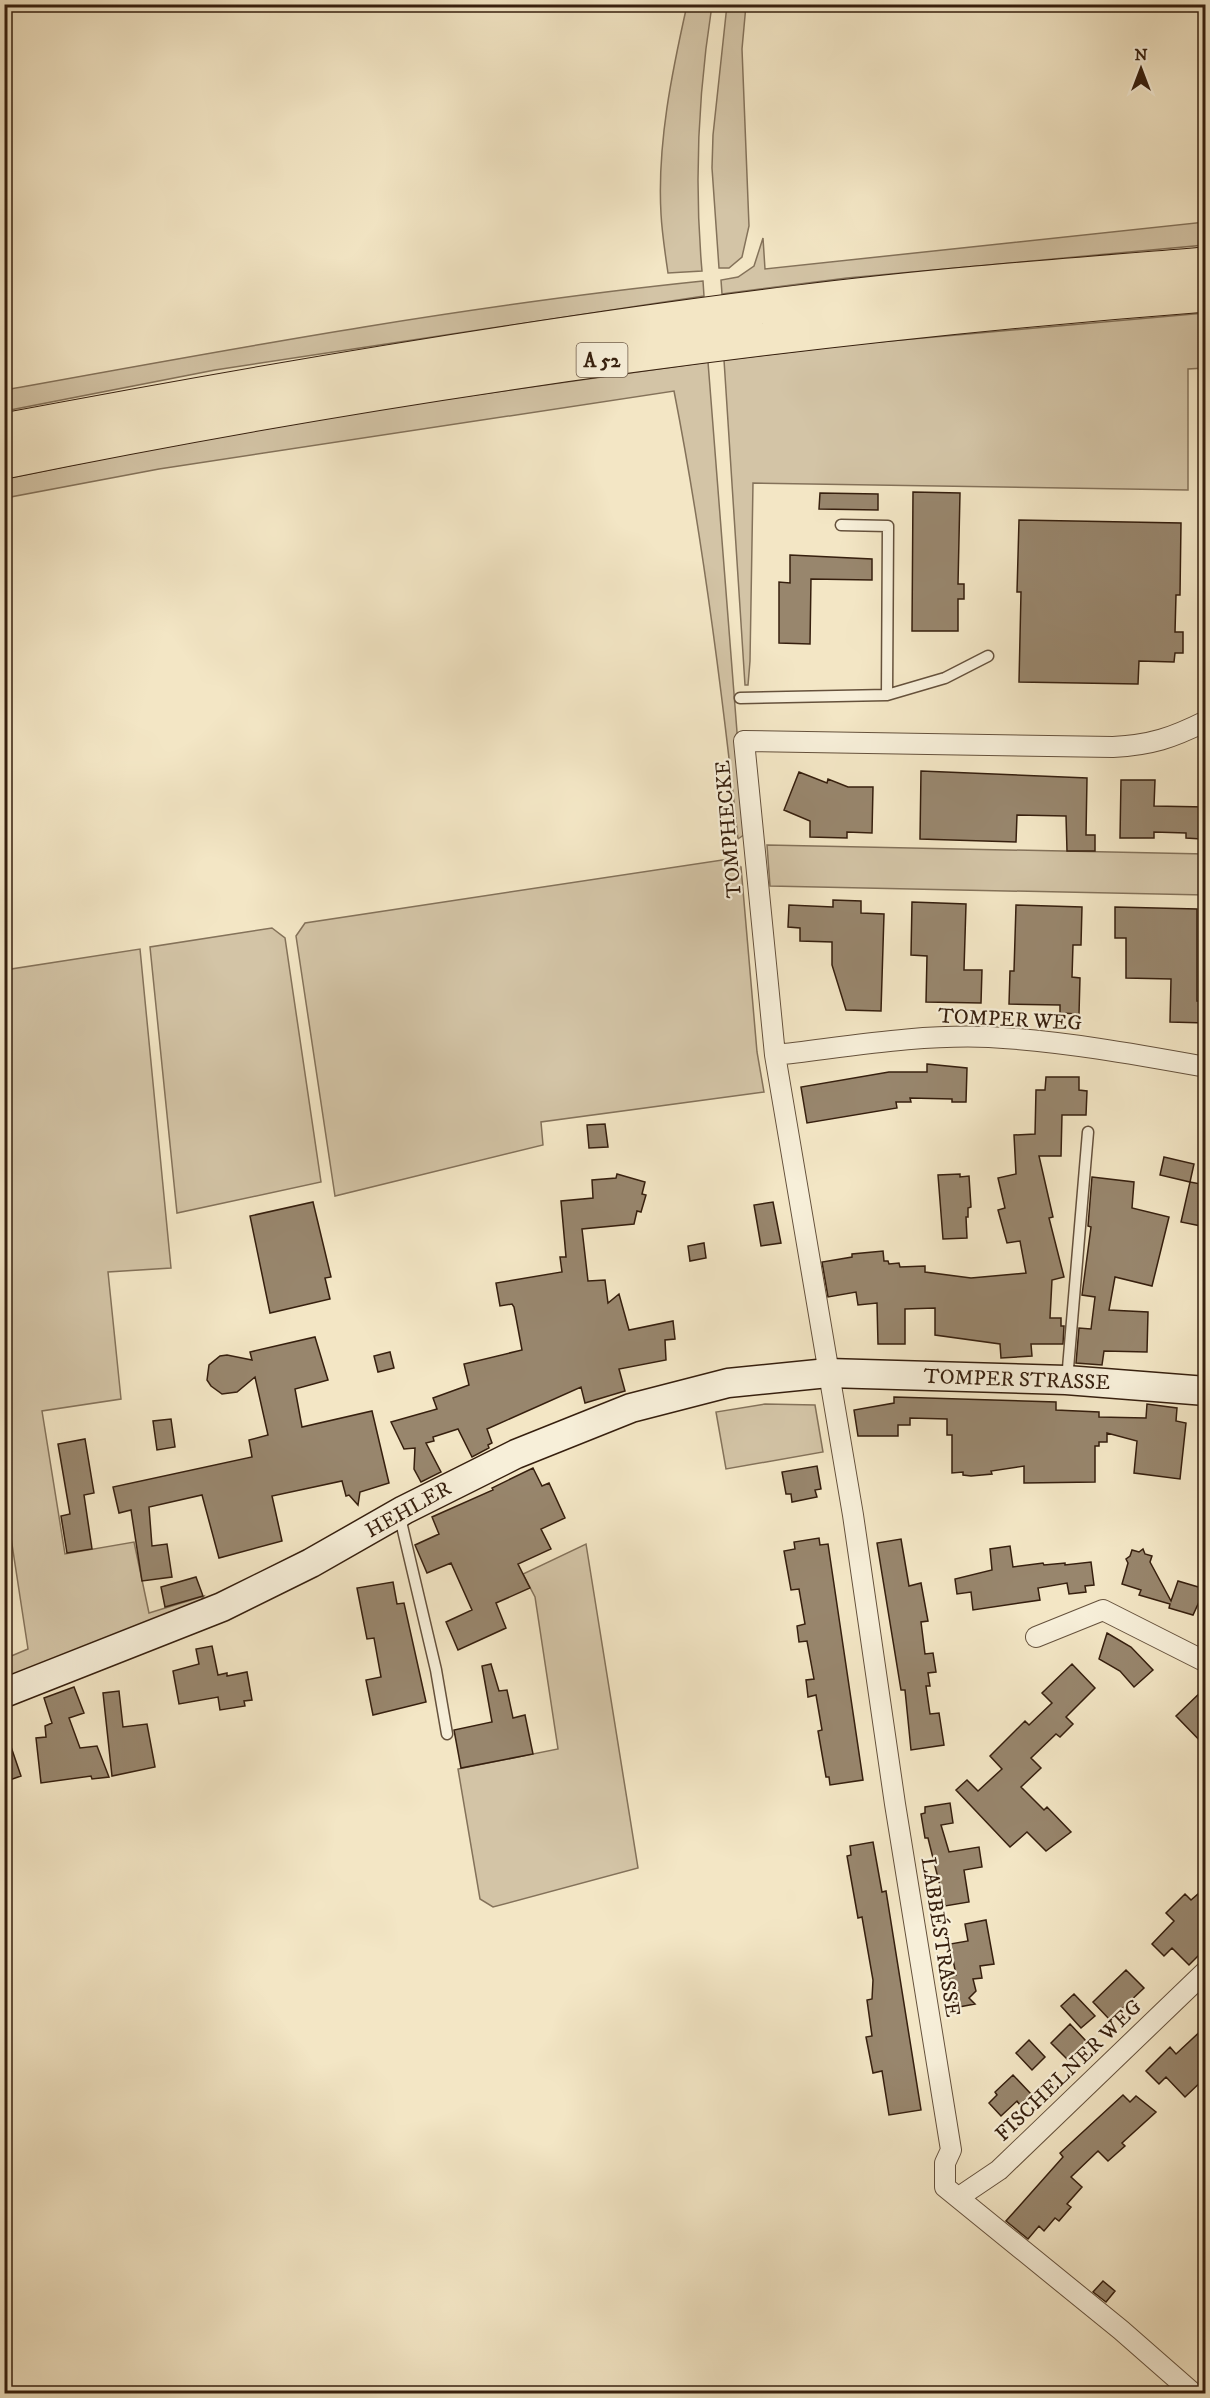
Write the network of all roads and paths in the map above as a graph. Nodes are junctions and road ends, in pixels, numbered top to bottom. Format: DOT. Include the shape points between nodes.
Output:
graph roads {
  1 [pos="1206,264"];
  2 [pos="1206,295"];
  3 [pos="4,430"];
  4 [pos="4,462"];
  5 [pos="841,525"];
  6 [pos="988,656"];
  7 [pos="887,695"];
  8 [pos="740,698"];
  9 [pos="1206,721"];
  10 [pos="776,1055"];
  11 [pos="1206,1067"];
  12 [pos="1088,1132"];
  13 [pos="828,1373"];
  14 [pos="1066,1380"];
  15 [pos="1206,1391"];
  16 [pos="404,1510"];
  17 [pos="1036,1637"];
  18 [pos="1206,1662"];
  19 [pos="4,1693"];
  20 [pos="447,1734"];
  21 [pos="1206,1971"];
  22 [pos="959,2197"];
  23 [pos="1194,2394"];
  1 -- 3 [label="highway, A 52" via="801,301 393,359"];
  2 -- 4 [label="highway, A 52" via="971,315 597,360 228,419"];
  5 -- 7 [label="lane" via="888,526"];
  6 -- 7 [label="lane" via="945,678"];
  7 -- 8 [label="lane"];
  9 -- 10 [label="street, TOMPHECKE" via="1149,745 1113,747 744,741"];
  10 -- 11 [label="street, TOMPER WEG" via="912,1039 987,1037 1092,1047"];
  10 -- 13 [label="street, TOMPHECKE"];
  12 -- 14 [label="lane"];
  13 -- 14 [label="main road, TOMPER STRASSE"];
  13 -- 16 [label="main road, HEHLER" via="728,1383 631,1408 516,1454"];
  13 -- 22 [label="street, LABBÉSTRASSE" via="951,2150 945,2163 945,2187"];
  14 -- 15 [label="main road, TOMPER STRASSE"];
  16 -- 19 [label="main road, HEHLER" via="311,1563 222,1607"];
  16 -- 20 [label="lane" via="402,1526"];
  17 -- 18 [label="street" via="1103,1610"];
  21 -- 22 [label="street, FISCHELNER WEG" via="999,2170"];
  22 -- 23 [label="street, LABBÉSTRASSE"];
}
